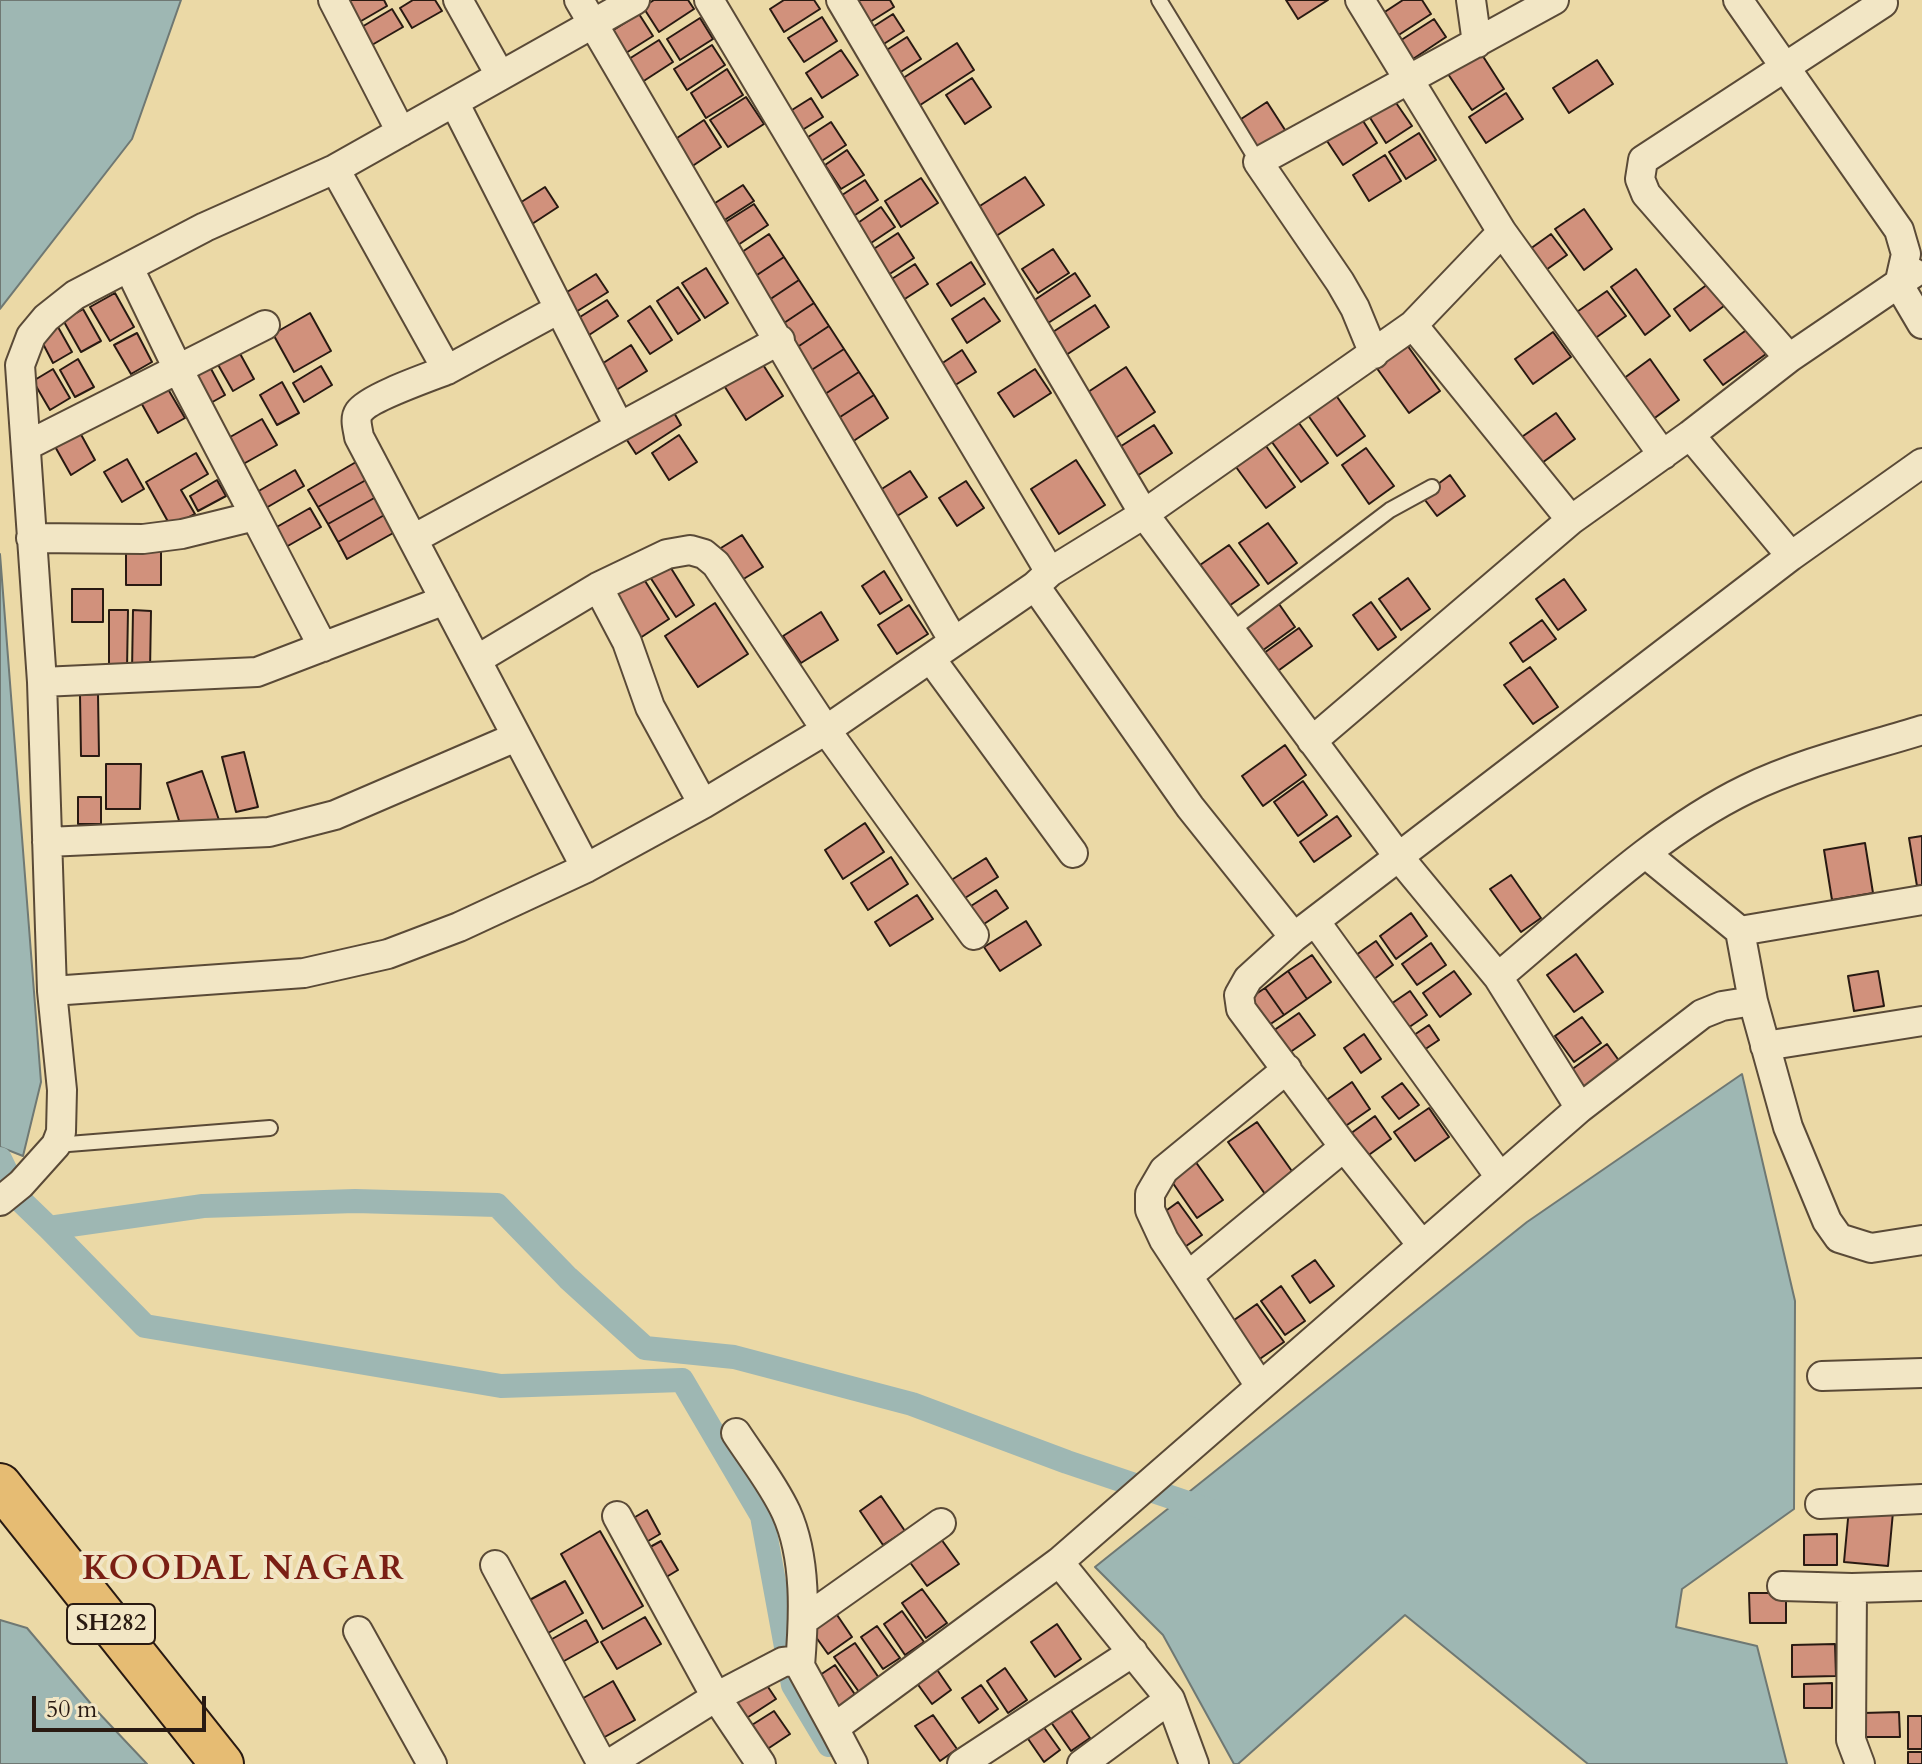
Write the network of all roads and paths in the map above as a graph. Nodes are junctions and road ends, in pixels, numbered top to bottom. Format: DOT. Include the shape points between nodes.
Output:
graph roads {
  1 [pos="333,0"];
  2 [pos="458,0"];
  3 [pos="635,0"];
  4 [pos="709,0"];
  5 [pos="841,0"];
  6 [pos="1159,0"];
  7 [pos="1360,0"];
  8 [pos="1471,0"];
  9 [pos="1554,0"];
  10 [pos="1738,0"];
  11 [pos="1883,3"];
  12 [pos="586,12"];
  13 [pos="1477,43"];
  14 [pos="1784,66"];
  15 [pos="500,75"];
  16 [pos="1410,80"];
  17 [pos="454,102"];
  18 [pos="401,132"];
  19 [pos="1258,162"];
  20 [pos="335,169"];
  21 [pos="1502,232"];
  22 [pos="1922,267"];
  23 [pos="129,268"];
  24 [pos="1899,285"];
  25 [pos="559,309"];
  26 [pos="1922,324"];
  27 [pos="265,325"];
  28 [pos="1413,325"];
  29 [pos="780,340"];
  30 [pos="1374,354"];
  31 [pos="1789,358"];
  32 [pos="178,369"];
  33 [pos="447,370"];
  34 [pos="619,426"];
  35 [pos="1690,435"];
  36 [pos="26,446"];
  37 [pos="1663,455"];
  38 [pos="1922,463"];
  39 [pos="1432,487"];
  40 [pos="1144,514"];
  41 [pos="255,516"];
  42 [pos="1571,520"];
  43 [pos="31,538"];
  44 [pos="413,539"];
  45 [pos="1791,556"];
  46 [pos="1043,579"];
  47 [pos="598,587"];
  48 [pos="445,600"];
  49 [pos="1232,630"];
  50 [pos="953,640"];
  51 [pos="323,647"];
  52 [pos="478,659"];
  53 [pos="931,659"];
  54 [pos="42,682"];
  55 [pos="826,730"];
  56 [pos="1922,730"];
  57 [pos="516,737"];
  58 [pos="1312,741"];
  59 [pos="703,804"];
  60 [pos="47,842"];
  61 [pos="1073,853"];
  62 [pos="1646,854"];
  63 [pos="1398,856"];
  64 [pos="586,868"];
  65 [pos="1922,900"];
  66 [pos="1305,929"];
  67 [pos="1740,931"];
  68 [pos="974,935"];
  69 [pos="1498,977"];
  70 [pos="52,991"];
  71 [pos="1753,1001"];
  72 [pos="1922,1021"];
  73 [pos="1765,1046"];
  74 [pos="1287,1069"];
  75 [pos="1580,1108"];
  76 [pos="270,1128"];
  77 [pos="56,1145"];
  78 [pos="1344,1147"];
  79 [pos="1500,1177"];
  80 [pos="5,1196"];
  81 [pos="1922,1240"];
  82 [pos="1422,1245"];
  83 [pos="1188,1276"];
  84 [pos="1922,1373"];
  85 [pos="1822,1376"];
  86 [pos="1260,1386"];
  87 [pos="736,1433"];
  88 [pos="0,1485"];
  89 [pos="1922,1499"];
  90 [pos="1820,1504"];
  91 [pos="617,1516"];
  92 [pos="941,1523"];
  93 [pos="1059,1562"];
  94 [pos="495,1565"];
  95 [pos="1782,1586"];
  96 [pos="1922,1586"];
  97 [pos="1852,1588"];
  98 [pos="804,1620"];
  99 [pos="358,1631"];
  100 [pos="1133,1652"];
  101 [pos="792,1663"];
  102 [pos="716,1697"];
  103 [pos="1170,1699"];
  104 [pos="834,1728"];
  105 [pos="222,1764"];
  106 [pos="432,1764"];
  107 [pos="602,1764"];
  108 [pos="609,1764"];
  109 [pos="761,1764"];
  110 [pos="853,1764"];
  111 [pos="962,1764"];
  112 [pos="1082,1764"];
  113 [pos="1194,1764"];
  114 [pos="1860,1764"];
  1 -- 18 [label="street"];
  2 -- 15 [label="street"];
  3 -- 12 [label="street"];
  4 -- 46 [label="street"];
  5 -- 40 [label="street"];
  6 -- 19 [label="lane"];
  7 -- 16 [label="street"];
  8 -- 13 [label="street"];
  9 -- 13 [label="street"];
  10 -- 14 [label="street"];
  11 -- 14 [label="street"];
  12 -- 15 [label="street"];
  12 -- 29 [label="street"];
  13 -- 16 [label="street"];
  14 -- 24 [label="street" via="1899,230 1906,254"];
  14 -- 31 [label="street" via="1643,160 1640,179 1646,194"];
  15 -- 17 [label="street"];
  16 -- 19 [label="street"];
  16 -- 21 [label="street"];
  17 -- 18 [label="street"];
  17 -- 25 [label="street"];
  18 -- 20 [label="street"];
  19 -- 30 [label="street" via="1340,282"];
  20 -- 23 [label="street" via="205,227"];
  20 -- 33 [label="street"];
  21 -- 28 [label="street"];
  21 -- 37 [label="street"];
  22 -- 24 [label="street"];
  23 -- 32 [label="street"];
  23 -- 36 [label="street" via="75,295 31,336 20,365"];
  24 -- 26 [label="street"];
  24 -- 31 [label="street"];
  25 -- 33 [label="street"];
  25 -- 34 [label="street"];
  27 -- 32 [label="street"];
  28 -- 30 [label="street"];
  28 -- 42 [label="street"];
  29 -- 34 [label="street"];
  29 -- 50 [label="street"];
  30 -- 40 [label="street"];
  31 -- 35 [label="street"];
  32 -- 36 [label="street"];
  32 -- 41 [label="street"];
  33 -- 44 [label="street" via="358,413 359,437"];
  34 -- 44 [label="street"];
  35 -- 37 [label="street"];
  35 -- 45 [label="street"];
  36 -- 43 [label="street"];
  37 -- 42 [label="street"];
  38 -- 45 [label="street"];
  39 -- 49 [label="lane" via="1390,510"];
  40 -- 46 [label="street"];
  40 -- 49 [label="street"];
  41 -- 43 [label="street" via="143,539"];
  41 -- 51 [label="street"];
  42 -- 58 [label="street"];
  43 -- 54 [label="street"];
  44 -- 48 [label="street"];
  45 -- 63 [label="street"];
  46 -- 50 [label="street"];
  46 -- 66 [label="street" via="1190,807"];
  47 -- 52 [label="street"];
  47 -- 55 [label="street" via="667,554 704,554 716,564"];
  47 -- 59 [label="street" via="630,649 650,707"];
  48 -- 51 [label="street"];
  48 -- 52 [label="street"];
  49 -- 58 [label="street"];
  50 -- 53 [label="street"];
  51 -- 54 [label="street" via="257,672"];
  52 -- 57 [label="street"];
  53 -- 55 [label="street"];
  53 -- 61 [label="street"];
  54 -- 60 [label="street"];
  55 -- 59 [label="street"];
  55 -- 68 [label="street"];
  56 -- 62 [label="street" via="1748,789"];
  57 -- 60 [label="street" via="335,815 269,832"];
  57 -- 64 [label="street"];
  58 -- 63 [label="street"];
  59 -- 64 [label="street"];
  60 -- 70 [label="street"];
  62 -- 67 [label="street"];
  62 -- 69 [label="street"];
  63 -- 66 [label="street"];
  63 -- 69 [label="street"];
  64 -- 70 [label="street" via="388,954 304,973"];
  65 -- 67 [label="street"];
  66 -- 74 [label="street" via="1248,979 1239,995 1241,1009"];
  66 -- 79 [label="street"];
  67 -- 71 [label="street"];
  69 -- 75 [label="street"];
  70 -- 77 [label="street" via="62,1090"];
  71 -- 73 [label="street"];
  71 -- 75 [label="street" via="1702,1014"];
  72 -- 73 [label="street"];
  73 -- 81 [label="street" via="1788,1127 1839,1238 1871,1248"];
  74 -- 78 [label="street"];
  74 -- 83 [label="street" via="1164,1170 1150,1194 1150,1210"];
  75 -- 79 [label="street"];
  76 -- 77 [label="lane"];
  77 -- 80 [label="street"];
  78 -- 82 [label="street"];
  78 -- 83 [label="street"];
  79 -- 82 [label="street"];
  82 -- 86 [label="street"];
  83 -- 86 [label="street"];
  84 -- 85 [label="street"];
  86 -- 93 [label="street"];
  87 -- 98 [label="street" via="788,1515"];
  88 -- 105 [label="main road, SH282"];
  89 -- 90 [label="street"];
  91 -- 102 [label="street"];
  92 -- 98 [label="street"];
  93 -- 100 [label="street"];
  93 -- 104 [label="street"];
  94 -- 107 [label="street"];
  95 -- 97 [label="street"];
  96 -- 97 [label="street"];
  97 -- 114 [label="street" via="1851,1740"];
  98 -- 101 [label="street"];
  99 -- 106 [label="street"];
  100 -- 103 [label="street"];
  100 -- 111 [label="street"];
  101 -- 102 [label="street"];
  101 -- 104 [label="street"];
  102 -- 108 [label="street"];
  102 -- 109 [label="street"];
  103 -- 112 [label="street"];
  103 -- 113 [label="street"];
  104 -- 110 [label="street"];
}
